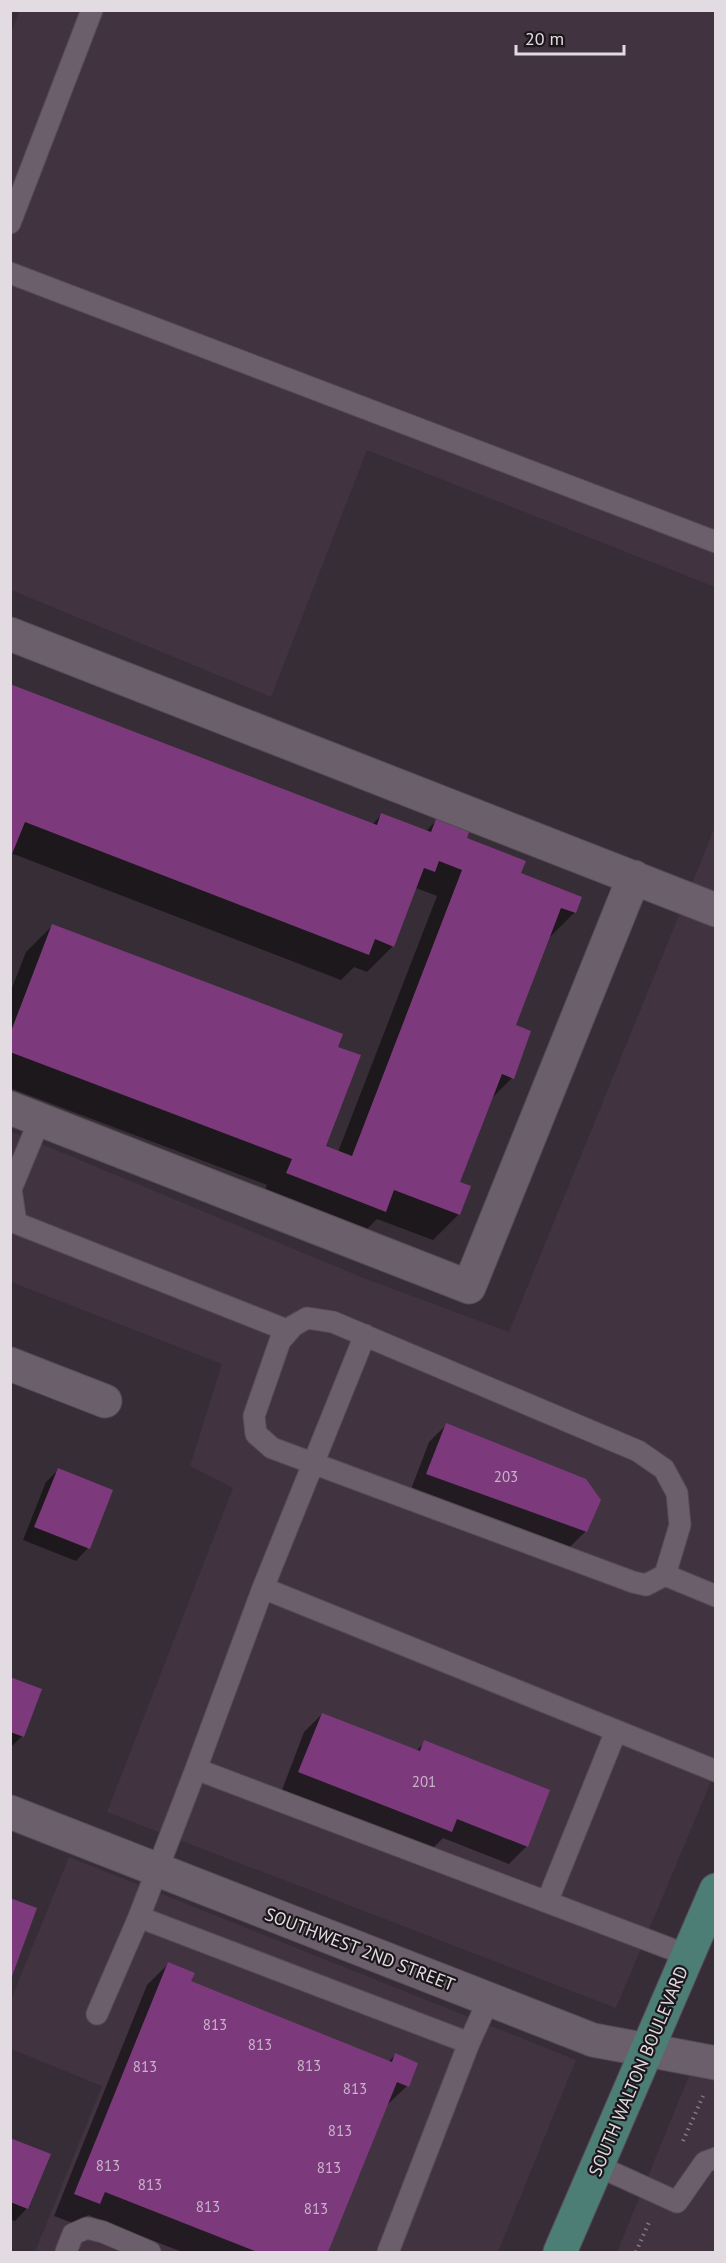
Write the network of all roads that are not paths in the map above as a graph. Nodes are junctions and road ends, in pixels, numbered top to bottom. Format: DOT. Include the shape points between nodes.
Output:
graph roads {
  1 [pos="92,10"];
  2 [pos="14,214"];
  3 [pos="10,273"];
  4 [pos="716,542"];
  5 [pos="10,634"];
  6 [pos="634,877"];
  7 [pos="716,910"];
  8 [pos="10,1108"];
  9 [pos="40,1119"];
  10 [pos="290,1330"];
  11 [pos="365,1335"];
  12 [pos="10,1364"];
  13 [pos="105,1401"];
  14 [pos="314,1464"];
  15 [pos="665,1575"];
  16 [pos="263,1588"];
  17 [pos="716,1596"];
  18 [pos="616,1731"];
  19 [pos="196,1769"];
  20 [pos="716,1771"];
  21 [pos="10,1812"];
  22 [pos="157,1870"];
  23 [pos="716,1890"];
  24 [pos="547,1902"];
  25 [pos="139,1917"];
  26 [pos="687,1955"];
  27 [pos="489,1999"];
  28 [pos="97,2014"];
  29 [pos="469,2043"];
  30 [pos="647,2050"];
  31 [pos="716,2063"];
  32 [pos="716,2158"];
  33 [pos="598,2166"];
  34 [pos="564,2252"];
  35 [pos="66,2253"];
  36 [pos="150,2253"];
  37 [pos="388,2253"];
  1 -- 2 [label="lane"];
  3 -- 4 [label="lane"];
  5 -- 6 [label="street"];
  6 -- 7 [label="street"];
  6 -- 9 [label="street" via="469,1287"];
  8 -- 9 [label="street"];
  9 -- 10 [label="lane" via="11,1189 16,1223"];
  10 -- 11 [label="lane" via="307,1318 333,1322"];
  10 -- 14 [label="lane" via="280,1341 254,1416 256,1434 272,1448"];
  11 -- 14 [label="lane"];
  11 -- 15 [label="lane" via="638,1451 664,1469 677,1493 680,1525"];
  12 -- 13 [label="street"];
  14 -- 15 [label="lane" via="633,1582 646,1585"];
  14 -- 16 [label="lane"];
  15 -- 17 [label="lane"];
  16 -- 18 [label="lane"];
  16 -- 19 [label="lane"];
  18 -- 20 [label="lane"];
  18 -- 24 [label="lane"];
  19 -- 22 [label="lane"];
  19 -- 24 [label="lane"];
  21 -- 22 [label="street, SOUTHWEST 2ND STREET"];
  22 -- 25 [label="lane"];
  22 -- 27 [label="street, SOUTHWEST 2ND STREET"];
  23 -- 26 [label="main road, SOUTH WALTON BOULEVARD"];
  24 -- 26 [label="lane"];
  25 -- 28 [label="lane"];
  25 -- 29 [label="lane"];
  26 -- 30 [label="main road, SOUTH WALTON BOULEVARD"];
  27 -- 29 [label="lane"];
  27 -- 30 [label="street, SOUTHWEST 2ND STREET" via="593,2040"];
  29 -- 37 [label="lane"];
  30 -- 31 [label="street, SOUTHWEST 2ND STREET"];
  30 -- 33 [label="main road, SOUTH WALTON BOULEVARD"];
  32 -- 33 [label="lane" via="705,2162 677,2202"];
  33 -- 34 [label="main road, SOUTH WALTON BOULEVARD"];
  35 -- 36 [label="lane" via="72,2234 87,2228"];
}
